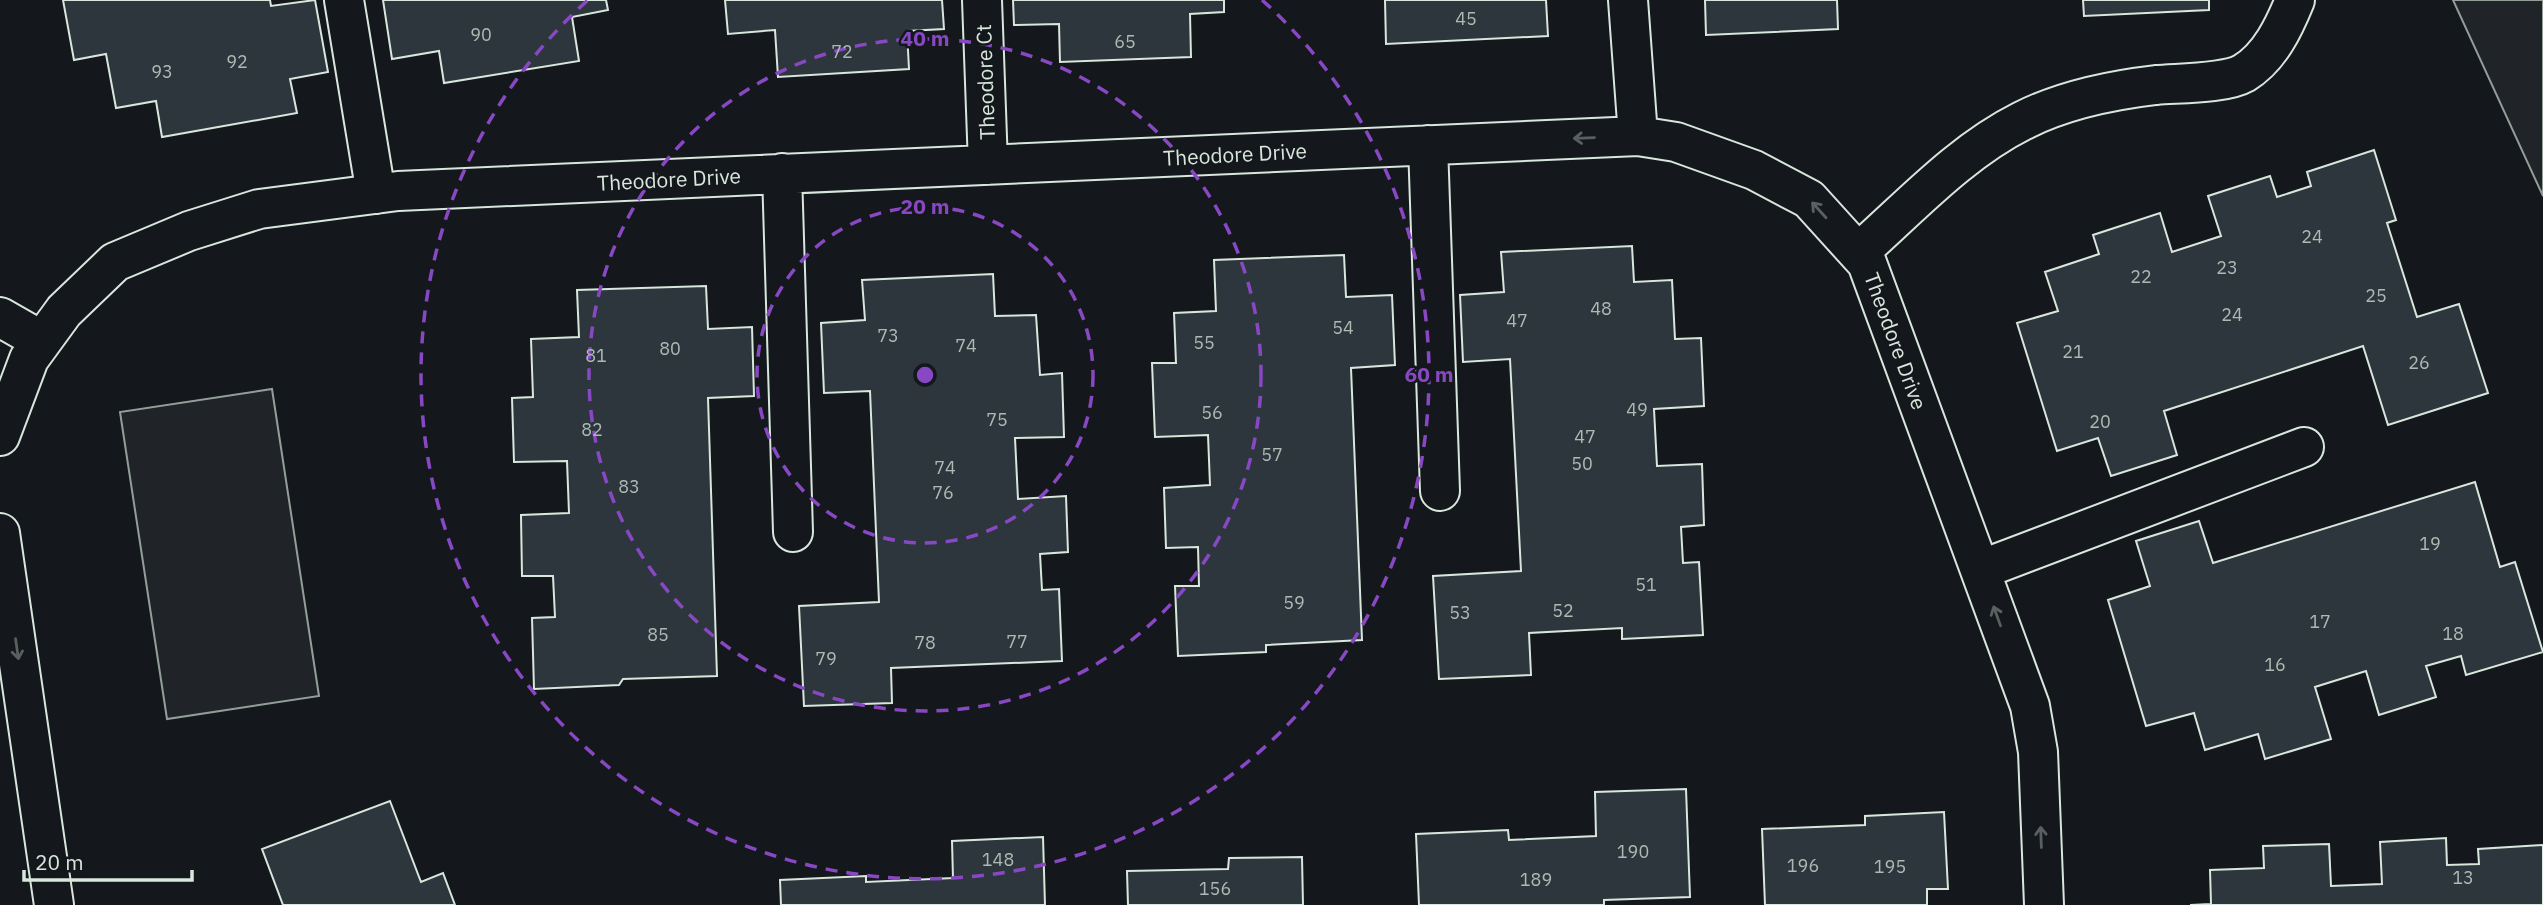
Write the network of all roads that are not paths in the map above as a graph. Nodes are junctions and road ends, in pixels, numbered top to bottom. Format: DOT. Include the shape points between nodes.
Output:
graph roads {
  1 [pos="344,0"];
  2 [pos="982,0"];
  3 [pos="1629,0"];
  4 [pos="2295,0"];
  5 [pos="1638,136"];
  6 [pos="1429,145"];
  7 [pos="988,164"];
  8 [pos="782,173"];
  9 [pos="376,194"];
  10 [pos="1858,253"];
  11 [pos="0,317"];
  12 [pos="42,341"];
  13 [pos="0,436"];
  14 [pos="2304,447"];
  15 [pos="1440,491"];
  16 [pos="793,532"];
  17 [pos="0,533"];
  18 [pos="1980,570"];
  19 [pos="4,589"];
  20 [pos="54,905"];
  21 [pos="2044,905"];
  1 -- 9 [label="street"];
  2 -- 7 [label="street, Theodore Ct"];
  3 -- 5 [label="street"];
  4 -- 10 [label="street" via="2263,59 2242,75 2094,97 2024,120 1975,148"];
  5 -- 6 [label="street, Theodore Drive, one-way"];
  10 -- 5 [label="street, Theodore Drive, one-way" via="1809,199 1754,170 1676,142"];
  6 -- 7 [label="street, Theodore Drive"];
  6 -- 15 [label="street"];
  7 -- 8 [label="street, Theodore Drive"];
  8 -- 9 [label="street, Theodore Drive"];
  8 -- 16 [label="street"];
  9 -- 12 [label="street, Theodore Drive" via="259,209 189,231 116,262 64,311"];
  10 -- 18 [label="street, Theodore Drive" via="1867,263"];
  11 -- 12 [label="street"];
  12 -- 13 [label="street, Theodore Drive" via="29,359"];
  14 -- 18 [label="street"];
  17 -- 19 [label="street"];
  21 -- 18 [label="street, Theodore Drive, one-way" via="2038,752 2030,706"];
  19 -- 20 [label="street, one-way"];
}
